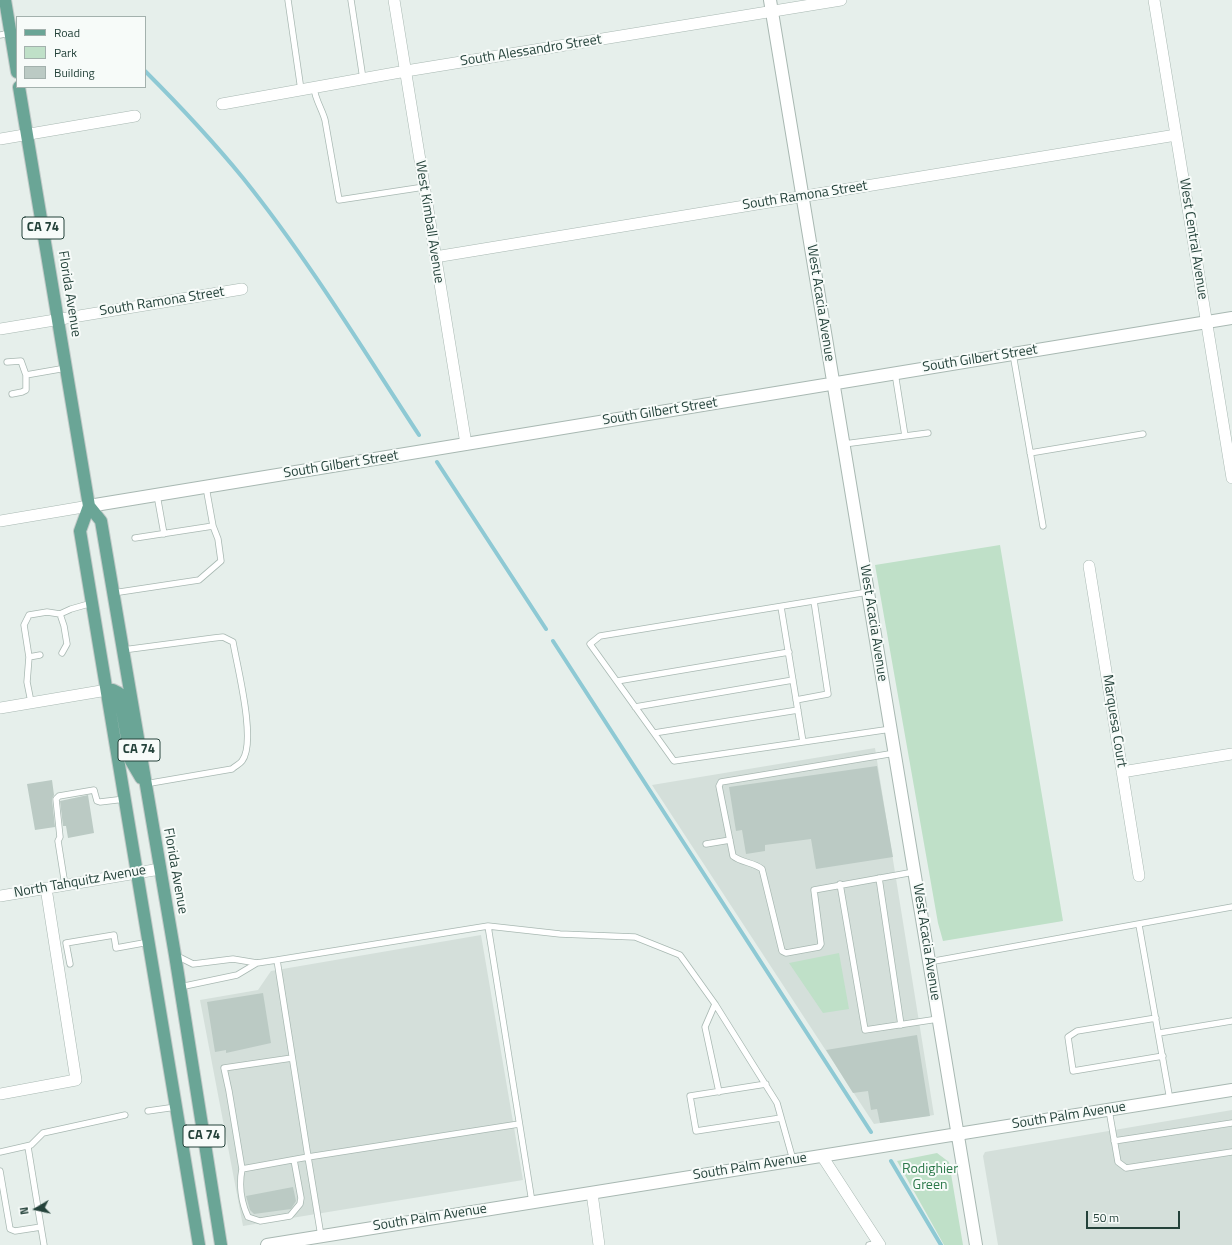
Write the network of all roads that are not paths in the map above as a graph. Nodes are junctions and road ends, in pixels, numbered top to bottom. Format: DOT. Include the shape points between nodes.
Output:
graph roads {
  1 [pos="5,0"];
  2 [pos="288,0"];
  3 [pos="351,0"];
  4 [pos="394,0"];
  5 [pos="841,0"];
  6 [pos="1154,0"];
  7 [pos="771,6"];
  8 [pos="5,34"];
  9 [pos="16,69"];
  10 [pos="406,71"];
  11 [pos="363,79"];
  12 [pos="20,88"];
  13 [pos="314,88"];
  14 [pos="301,90"];
  15 [pos="222,104"];
  16 [pos="135,116"];
  17 [pos="27,134"];
  18 [pos="1176,135"];
  19 [pos="0,139"];
  20 [pos="424,187"];
  21 [pos="802,196"];
  22 [pos="435,257"];
  23 [pos="242,289"];
  24 [pos="1232,318"];
  25 [pos="58,319"];
  26 [pos="1206,322"];
  27 [pos="0,329"];
  28 [pos="1013,354"];
  29 [pos="8,362"];
  30 [pos="66,368"];
  31 [pos="895,373"];
  32 [pos="26,375"];
  33 [pos="833,383"];
  34 [pos="12,394"];
  35 [pos="928,433"];
  36 [pos="1143,434"];
  37 [pos="906,436"];
  38 [pos="466,444"];
  39 [pos="843,444"];
  40 [pos="1030,453"];
  41 [pos="1232,473"];
  42 [pos="206,487"];
  43 [pos="157,495"];
  44 [pos="89,506"];
  45 [pos="0,521"];
  46 [pos="213,526"];
  47 [pos="1043,526"];
  48 [pos="164,534"];
  49 [pos="135,538"];
  50 [pos="1089,566"];
  51 [pos="868,592"];
  52 [pos="113,593"];
  53 [pos="814,601"];
  54 [pos="92,603"];
  55 [pos="781,606"];
  56 [pos="60,614"];
  57 [pos="123,650"];
  58 [pos="789,652"];
  59 [pos="62,653"];
  60 [pos="40,655"];
  61 [pos="28,657"];
  62 [pos="793,680"];
  63 [pos="617,681"];
  64 [pos="107,690"];
  65 [pos="796,700"];
  66 [pos="30,702"];
  67 [pos="636,707"];
  68 [pos="0,708"];
  69 [pos="798,710"];
  70 [pos="891,729"];
  71 [pos="654,733"];
  72 [pos="803,742"];
  73 [pos="895,753"];
  74 [pos="1232,754"];
  75 [pos="1122,772"];
  76 [pos="145,784"];
  77 [pos="125,799"];
  78 [pos="730,840"];
  79 [pos="706,844"];
  80 [pos="160,869"];
  81 [pos="137,872"];
  82 [pos="914,872"];
  83 [pos="1139,876"];
  84 [pos="879,878"];
  85 [pos="840,884"];
  86 [pos="65,885"];
  87 [pos="46,888"];
  88 [pos="0,896"];
  89 [pos="1232,907"];
  90 [pos="1139,925"];
  91 [pos="488,926"];
  92 [pos="149,942"];
  93 [pos="175,955"];
  94 [pos="276,960"];
  95 [pos="929,962"];
  96 [pos="257,963"];
  97 [pos="70,964"];
  98 [pos="180,987"];
  99 [pos="715,1004"];
  100 [pos="1156,1018"];
  101 [pos="939,1019"];
  102 [pos="1232,1021"];
  103 [pos="901,1025"];
  104 [pos="1159,1033"];
  105 [pos="1163,1056"];
  106 [pos="292,1058"];
  107 [pos="766,1084"];
  108 [pos="1232,1090"];
  109 [pos="719,1092"];
  110 [pos="0,1094"];
  111 [pos="1170,1100"];
  112 [pos="176,1107"];
  113 [pos="1108,1110"];
  114 [pos="148,1111"];
  115 [pos="125,1115"];
  116 [pos="781,1118"];
  117 [pos="1232,1123"];
  118 [pos="519,1124"];
  119 [pos="958,1134"];
  120 [pos="1114,1142"];
  121 [pos="28,1146"];
  122 [pos="0,1152"];
  123 [pos="1232,1152"];
  124 [pos="822,1156"];
  125 [pos="308,1157"];
  126 [pos="294,1160"];
  127 [pos="793,1160"];
  128 [pos="242,1169"];
  129 [pos="0,1171"];
  130 [pos="592,1192"];
  131 [pos="532,1202"];
  132 [pos="42,1227"];
  133 [pos="321,1236"];
  134 [pos="300,1242"];
  135 [pos="876,1244"];
  136 [pos="44,1245"];
  137 [pos="199,1245"];
  138 [pos="221,1245"];
  139 [pos="267,1245"];
  140 [pos="599,1245"];
  141 [pos="976,1245"];
  1 -- 8 [label="main road"];
  2 -- 14 [label="lane"];
  3 -- 11 [label="lane"];
  4 -- 10 [label="street, West Kimball Avenue"];
  5 -- 7 [label="street, South Alessandro Street"];
  6 -- 18 [label="street, West Central Avenue"];
  7 -- 10 [label="street, South Alessandro Street"];
  7 -- 21 [label="street, West Acacia Avenue"];
  8 -- 9 [label="main road"];
  10 -- 11 [label="street, South Alessandro Street"];
  10 -- 20 [label="street, West Kimball Avenue"];
  11 -- 13 [label="street, South Alessandro Street"];
  12 -- 17 [label="main road, Florida Avenue / CA 74"];
  13 -- 14 [label="street, South Alessandro Street"];
  13 -- 20 [label="lane" via="325,120 339,200"];
  14 -- 15 [label="street, South Alessandro Street"];
  16 -- 17 [label="street"];
  17 -- 19 [label="street"];
  17 -- 25 [label="main road, Florida Avenue / CA 74"];
  18 -- 21 [label="street, South Ramona Street"];
  18 -- 26 [label="street, West Central Avenue"];
  20 -- 22 [label="street, West Kimball Avenue"];
  21 -- 22 [label="street, South Ramona Street"];
  21 -- 33 [label="street, West Acacia Avenue"];
  22 -- 38 [label="street, West Kimball Avenue"];
  23 -- 25 [label="street, South Ramona Street"];
  24 -- 26 [label="street, South Gilbert Street"];
  25 -- 27 [label="street, South Ramona Street"];
  25 -- 30 [label="main road, Florida Avenue / CA 74"];
  26 -- 28 [label="street, South Gilbert Street"];
  26 -- 41 [label="street, West Central Avenue"];
  28 -- 31 [label="street, South Gilbert Street"];
  28 -- 40 [label="lane"];
  29 -- 32 [label="lane" via="21,361"];
  30 -- 32 [label="lane"];
  30 -- 44 [label="main road, Florida Avenue / CA 74"];
  31 -- 33 [label="street, South Gilbert Street"];
  31 -- 37 [label="lane"];
  32 -- 34 [label="lane" via="26,390"];
  33 -- 38 [label="street, South Gilbert Street"];
  33 -- 39 [label="street, West Acacia Avenue"];
  35 -- 37 [label="lane"];
  36 -- 40 [label="lane"];
  37 -- 39 [label="lane"];
  38 -- 42 [label="street, South Gilbert Street"];
  39 -- 51 [label="street, West Acacia Avenue"];
  40 -- 47 [label="lane"];
  42 -- 43 [label="street, South Gilbert Street"];
  42 -- 46 [label="lane"];
  43 -- 44 [label="street, South Gilbert Street"];
  43 -- 48 [label="lane"];
  44 -- 45 [label="street"];
  44 -- 52 [label="main road, Florida Avenue / CA 74" via="101,521"];
  44 -- 54 [label="main road, Florida Avenue" via="80,531"];
  46 -- 48 [label="lane"];
  46 -- 52 [label="lane" via="221,561 199,580"];
  48 -- 49 [label="lane"];
  50 -- 75 [label="street, Marquesa Court"];
  51 -- 53 [label="lane"];
  51 -- 70 [label="street, West Acacia Avenue"];
  52 -- 57 [label="main road, Florida Avenue / CA 74"];
  53 -- 55 [label="lane"];
  53 -- 65 [label="lane" via="828,694"];
  54 -- 56 [label="lane"];
  54 -- 64 [label="main road, Florida Avenue"];
  55 -- 58 [label="lane"];
  55 -- 63 [label="lane" via="600,636 590,644"];
  56 -- 59 [label="lane" via="67,644"];
  56 -- 61 [label="lane" via="47,612 29,615 24,625"];
  57 -- 76 [label="main road, Florida Avenue / CA 74"];
  57 -- 76 [label="lane" via="223,637 233,642 248,726 243,760 232,769"];
  58 -- 62 [label="lane"];
  58 -- 63 [label="lane"];
  60 -- 61 [label="lane"];
  61 -- 66 [label="lane" via="26,682"];
  62 -- 65 [label="lane"];
  62 -- 67 [label="lane"];
  63 -- 67 [label="lane"];
  64 -- 66 [label="street"];
  64 -- 76 [label="main road" via="119,693 131,761"];
  64 -- 77 [label="main road, Florida Avenue"];
  65 -- 69 [label="lane"];
  66 -- 68 [label="street"];
  67 -- 71 [label="lane"];
  69 -- 71 [label="lane"];
  69 -- 72 [label="lane"];
  70 -- 72 [label="lane"];
  70 -- 73 [label="street, West Acacia Avenue"];
  71 -- 72 [label="lane" via="674,761"];
  73 -- 78 [label="lane" via="722,782 719,786"];
  73 -- 82 [label="street, West Acacia Avenue"];
  74 -- 75 [label="street"];
  75 -- 83 [label="street, Marquesa Court"];
  76 -- 80 [label="main road, Florida Avenue / CA 74"];
  77 -- 81 [label="main road, Florida Avenue"];
  77 -- 86 [label="lane" via="100,802 97,801 94,790 59,796 56,799 60,837 58,841"];
  78 -- 79 [label="lane"];
  78 -- 85 [label="lane" via="733,856 756,864 762,869 782,951 786,953 819,947 821,944 813,892"];
  80 -- 81 [label="street, North Tahquitz Avenue"];
  80 -- 93 [label="main road, Florida Avenue / CA 74"];
  81 -- 86 [label="street, North Tahquitz Avenue"];
  81 -- 92 [label="main road, Florida Avenue"];
  82 -- 84 [label="lane"];
  82 -- 95 [label="street, West Acacia Avenue"];
  84 -- 85 [label="lane"];
  84 -- 103 [label="lane"];
  85 -- 103 [label="lane" via="865,1030"];
  86 -- 87 [label="street, North Tahquitz Avenue"];
  87 -- 88 [label="street, North Tahquitz Avenue"];
  87 -- 110 [label="street" via="76,1080"];
  89 -- 90 [label="lane"];
  90 -- 95 [label="lane"];
  90 -- 100 [label="lane"];
  91 -- 94 [label="lane"];
  91 -- 99 [label="lane" via="560,934 634,937 680,955"];
  91 -- 118 [label="lane"];
  92 -- 97 [label="lane" via="116,948 114,935 66,943"];
  92 -- 112 [label="main road, Florida Avenue"];
  93 -- 96 [label="lane" via="193,964 233,959"];
  93 -- 98 [label="main road, Florida Avenue / CA 74"];
  94 -- 96 [label="lane"];
  94 -- 106 [label="lane"];
  95 -- 101 [label="street, West Acacia Avenue"];
  96 -- 98 [label="lane" via="237,975"];
  98 -- 138 [label="main road, Florida Avenue / CA 74"];
  99 -- 107 [label="lane"];
  99 -- 109 [label="lane" via="705,1027"];
  100 -- 104 [label="lane"];
  100 -- 105 [label="lane" via="1077,1031 1068,1037 1072,1071"];
  101 -- 103 [label="lane"];
  101 -- 119 [label="street, West Acacia Avenue"];
  102 -- 104 [label="lane"];
  104 -- 105 [label="lane"];
  105 -- 111 [label="lane"];
  106 -- 125 [label="lane"];
  106 -- 128 [label="lane" via="224,1068"];
  107 -- 109 [label="lane"];
  107 -- 116 [label="lane" via="777,1103"];
  108 -- 111 [label="street, South Palm Avenue"];
  109 -- 116 [label="lane" via="690,1096 696,1131"];
  111 -- 113 [label="street, South Palm Avenue"];
  112 -- 114 [label="lane"];
  112 -- 137 [label="main road"];
  113 -- 119 [label="street, South Palm Avenue"];
  113 -- 120 [label="lane"];
  115 -- 121 [label="lane" via="43,1133"];
  116 -- 127 [label="lane"];
  117 -- 120 [label="lane"];
  118 -- 125 [label="lane"];
  118 -- 131 [label="lane"];
  119 -- 124 [label="street, South Palm Avenue"];
  119 -- 141 [label="street, West Acacia Avenue"];
  120 -- 123 [label="lane" via="1118,1162 1126,1168"];
  121 -- 122 [label="lane"];
  121 -- 132 [label="lane"];
  124 -- 127 [label="street, South Palm Avenue"];
  124 -- 135 [label="street"];
  125 -- 126 [label="lane"];
  125 -- 133 [label="lane"];
  126 -- 128 [label="lane"];
  126 -- 128 [label="lane" via="301,1198 300,1204 290,1216 260,1220 248,1216 244,1209 240,1179"];
  127 -- 130 [label="street, South Palm Avenue"];
  129 -- 132 [label="lane" via="10,1229 15,1231"];
  130 -- 131 [label="street, South Palm Avenue"];
  130 -- 140 [label="street"];
  131 -- 133 [label="street, South Palm Avenue"];
  132 -- 136 [label="lane"];
  133 -- 134 [label="street, South Palm Avenue"];
  134 -- 139 [label="street, South Palm Avenue"];
}
